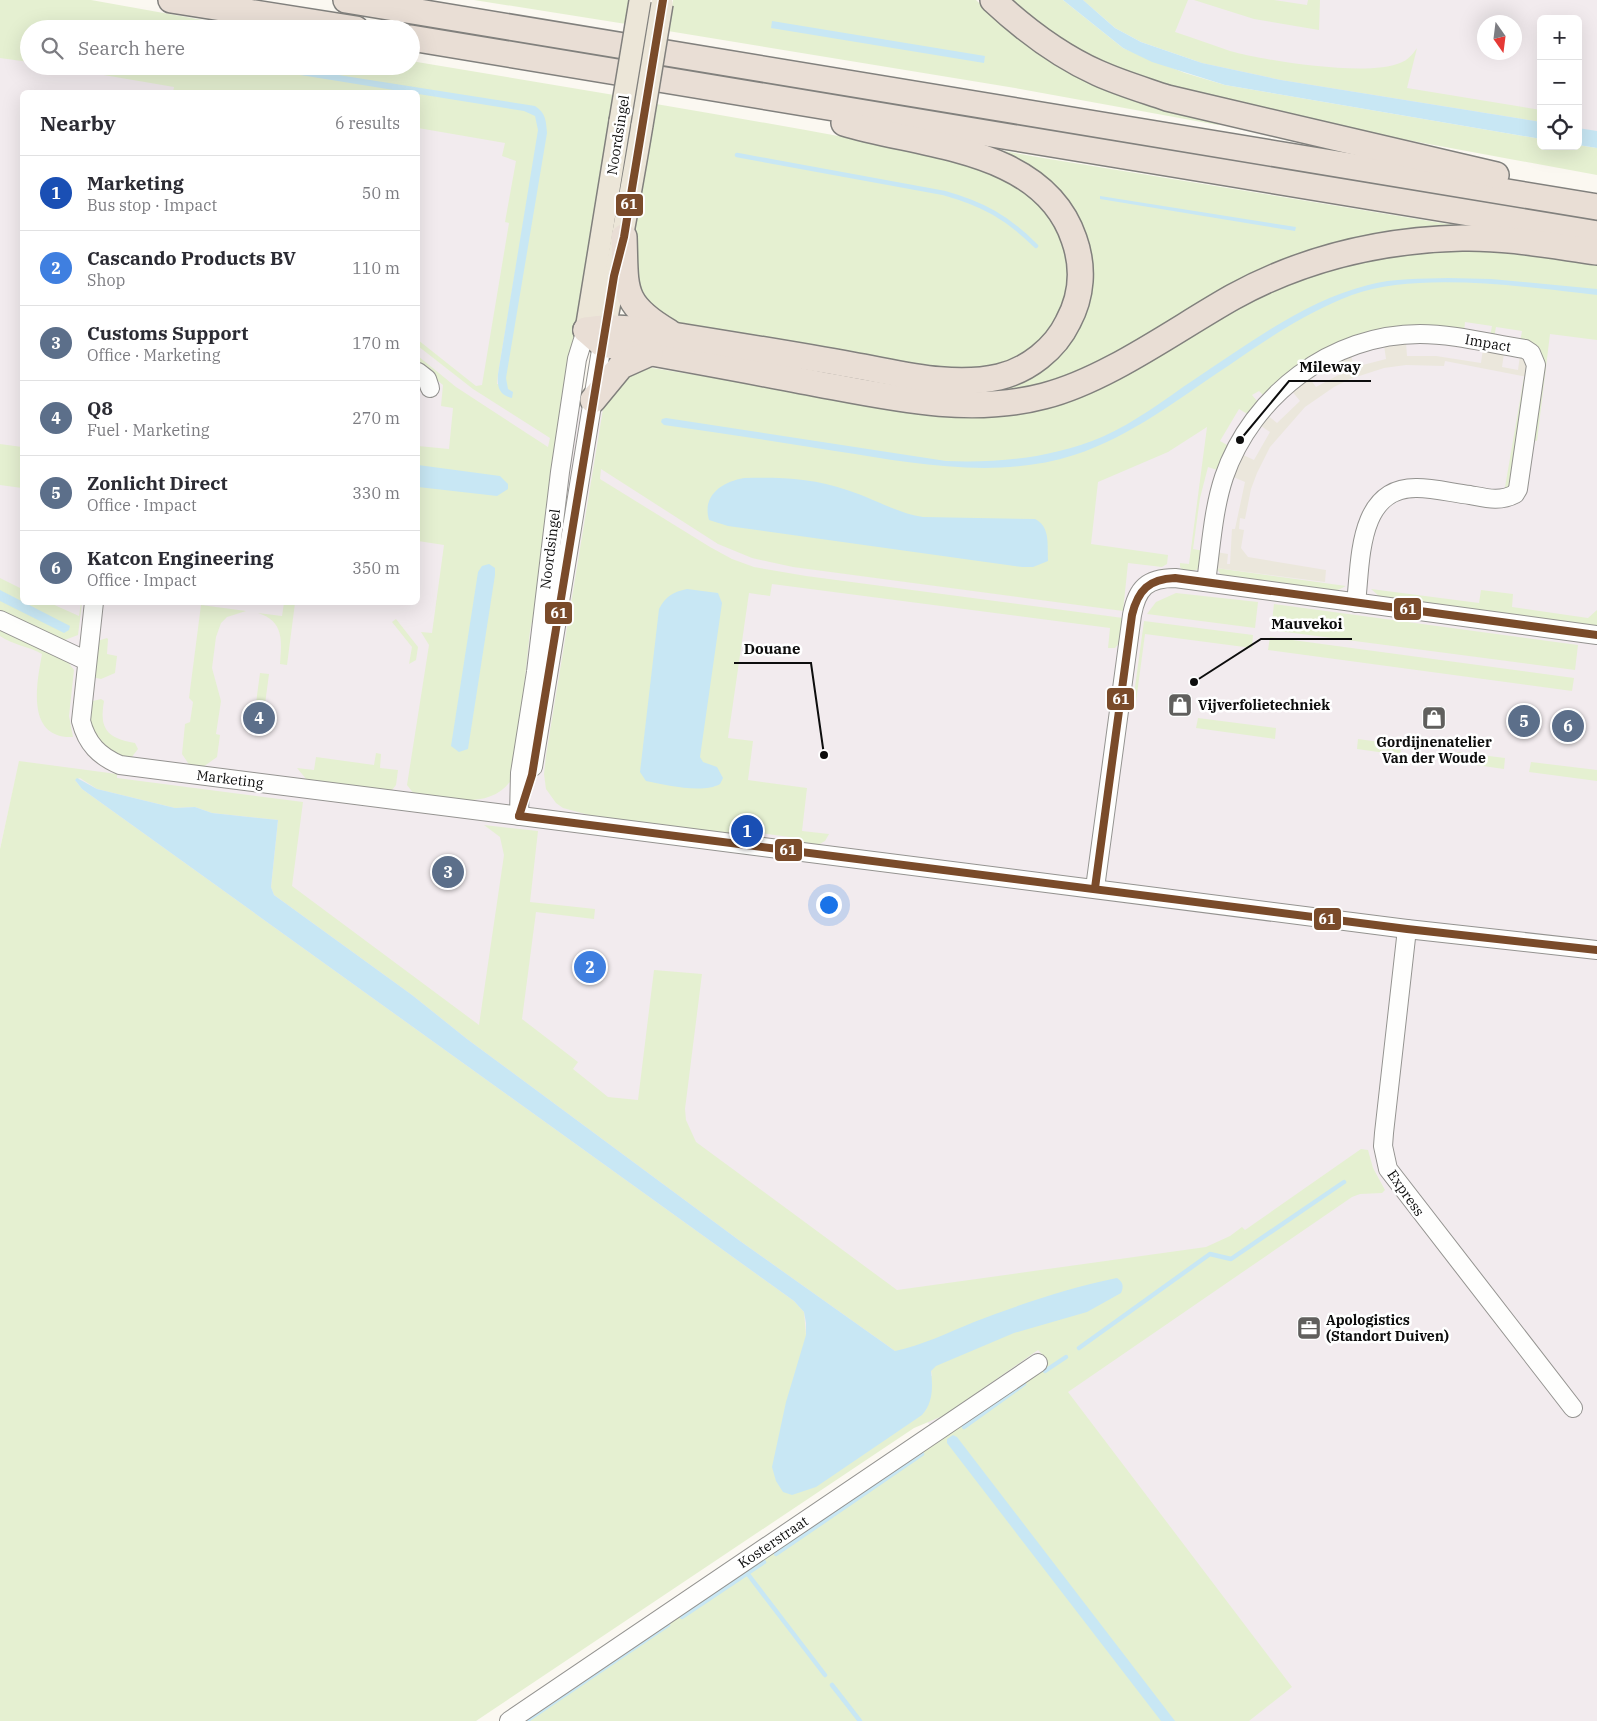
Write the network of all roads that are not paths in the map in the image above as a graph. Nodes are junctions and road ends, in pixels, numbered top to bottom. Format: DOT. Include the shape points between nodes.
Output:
graph roads {
  1 [pos="171,0"];
  2 [pos="346,0"];
  3 [pos="640,0"];
  4 [pos="993,0"];
  5 [pos="662,2"];
  6 [pos="299,20"];
  7 [pos="420,39"];
  8 [pos="740,92"];
  9 [pos="1597,198"];
  10 [pos="1597,207"];
  11 [pos="1597,234"];
  12 [pos="624,237"];
  13 [pos="1597,252"];
  14 [pos="675,335"];
  15 [pos="598,341"];
  16 [pos="650,353"];
  17 [pos="420,374"];
  18 [pos="430,388"];
  19 [pos="593,400"];
  20 [pos="1206,582"];
  21 [pos="1356,603"];
  22 [pos="94,605"];
  23 [pos="0,620"];
  24 [pos="1597,635"];
  25 [pos="87,661"];
  26 [pos="519,816"];
  27 [pos="1095,888"];
  28 [pos="1407,929"];
  29 [pos="1597,950"];
  30 [pos="1038,1362"];
  31 [pos="1573,1408"];
  32 [pos="509,1721"];
  1 -- 6 [label="highway"];
  2 -- 10 [label="highway"];
  3 -- 15 [label="main road, Noordsingel, bridge" via="620,121"];
  4 -- 9 [label="highway" via="1028,30 1097,72 1167,98"];
  5 -- 12 [label="main road, Noordsingel, bridge"];
  7 -- 8 [label="highway"];
  8 -- 11 [label="highway"];
  8 -- 14 [label="highway" via="865,130 971,154 1000,164 1035,184 1057,207 1072,232 1079,252 1080,293 1066,328 1040,357 999,377 972,380 926,378"];
  12 -- 14 [label="highway" via="626,285 633,304 650,320"];
  12 -- 15 [label="main road, Noordsingel"];
  13 -- 16 [label="highway" via="1518,241 1464,238 1399,243 1346,252 1296,267 1235,296 1073,387 1004,404 958,405 870,393"];
  14 -- 15 [label="highway"];
  15 -- 16 [label="highway"];
  15 -- 19 [label="street, Noordsingel"];
  15 -- 26 [label="street, Noordsingel" via="577,359 520,773"];
  16 -- 19 [label="highway" via="621,366"];
  17 -- 18 [label="street" via="427,379"];
  19 -- 26 [label="street, Noordsingel" via="532,775"];
  20 -- 21 [label="street"];
  20 -- 21 [label="street, Impact" via="1216,510 1236,446 1264,406 1290,381 1342,350 1394,336 1420,334 1526,349 1536,365 1518,489 1514,494 1497,499 1417,488 1393,494 1381,502 1365,528"];
  20 -- 27 [label="street" via="1161,578 1143,588 1134,603"];
  21 -- 24 [label="street"];
  22 -- 25 [label="street, Marketing"];
  23 -- 25 [label="street"];
  25 -- 26 [label="street, Marketing" via="81,713 84,730 100,754 120,765"];
  26 -- 27 [label="street"];
  27 -- 28 [label="street"];
  28 -- 29 [label="street"];
  28 -- 31 [label="street, Express" via="1384,1140 1388,1169"];
  30 -- 32 [label="street, Kosterstraat"];
}
